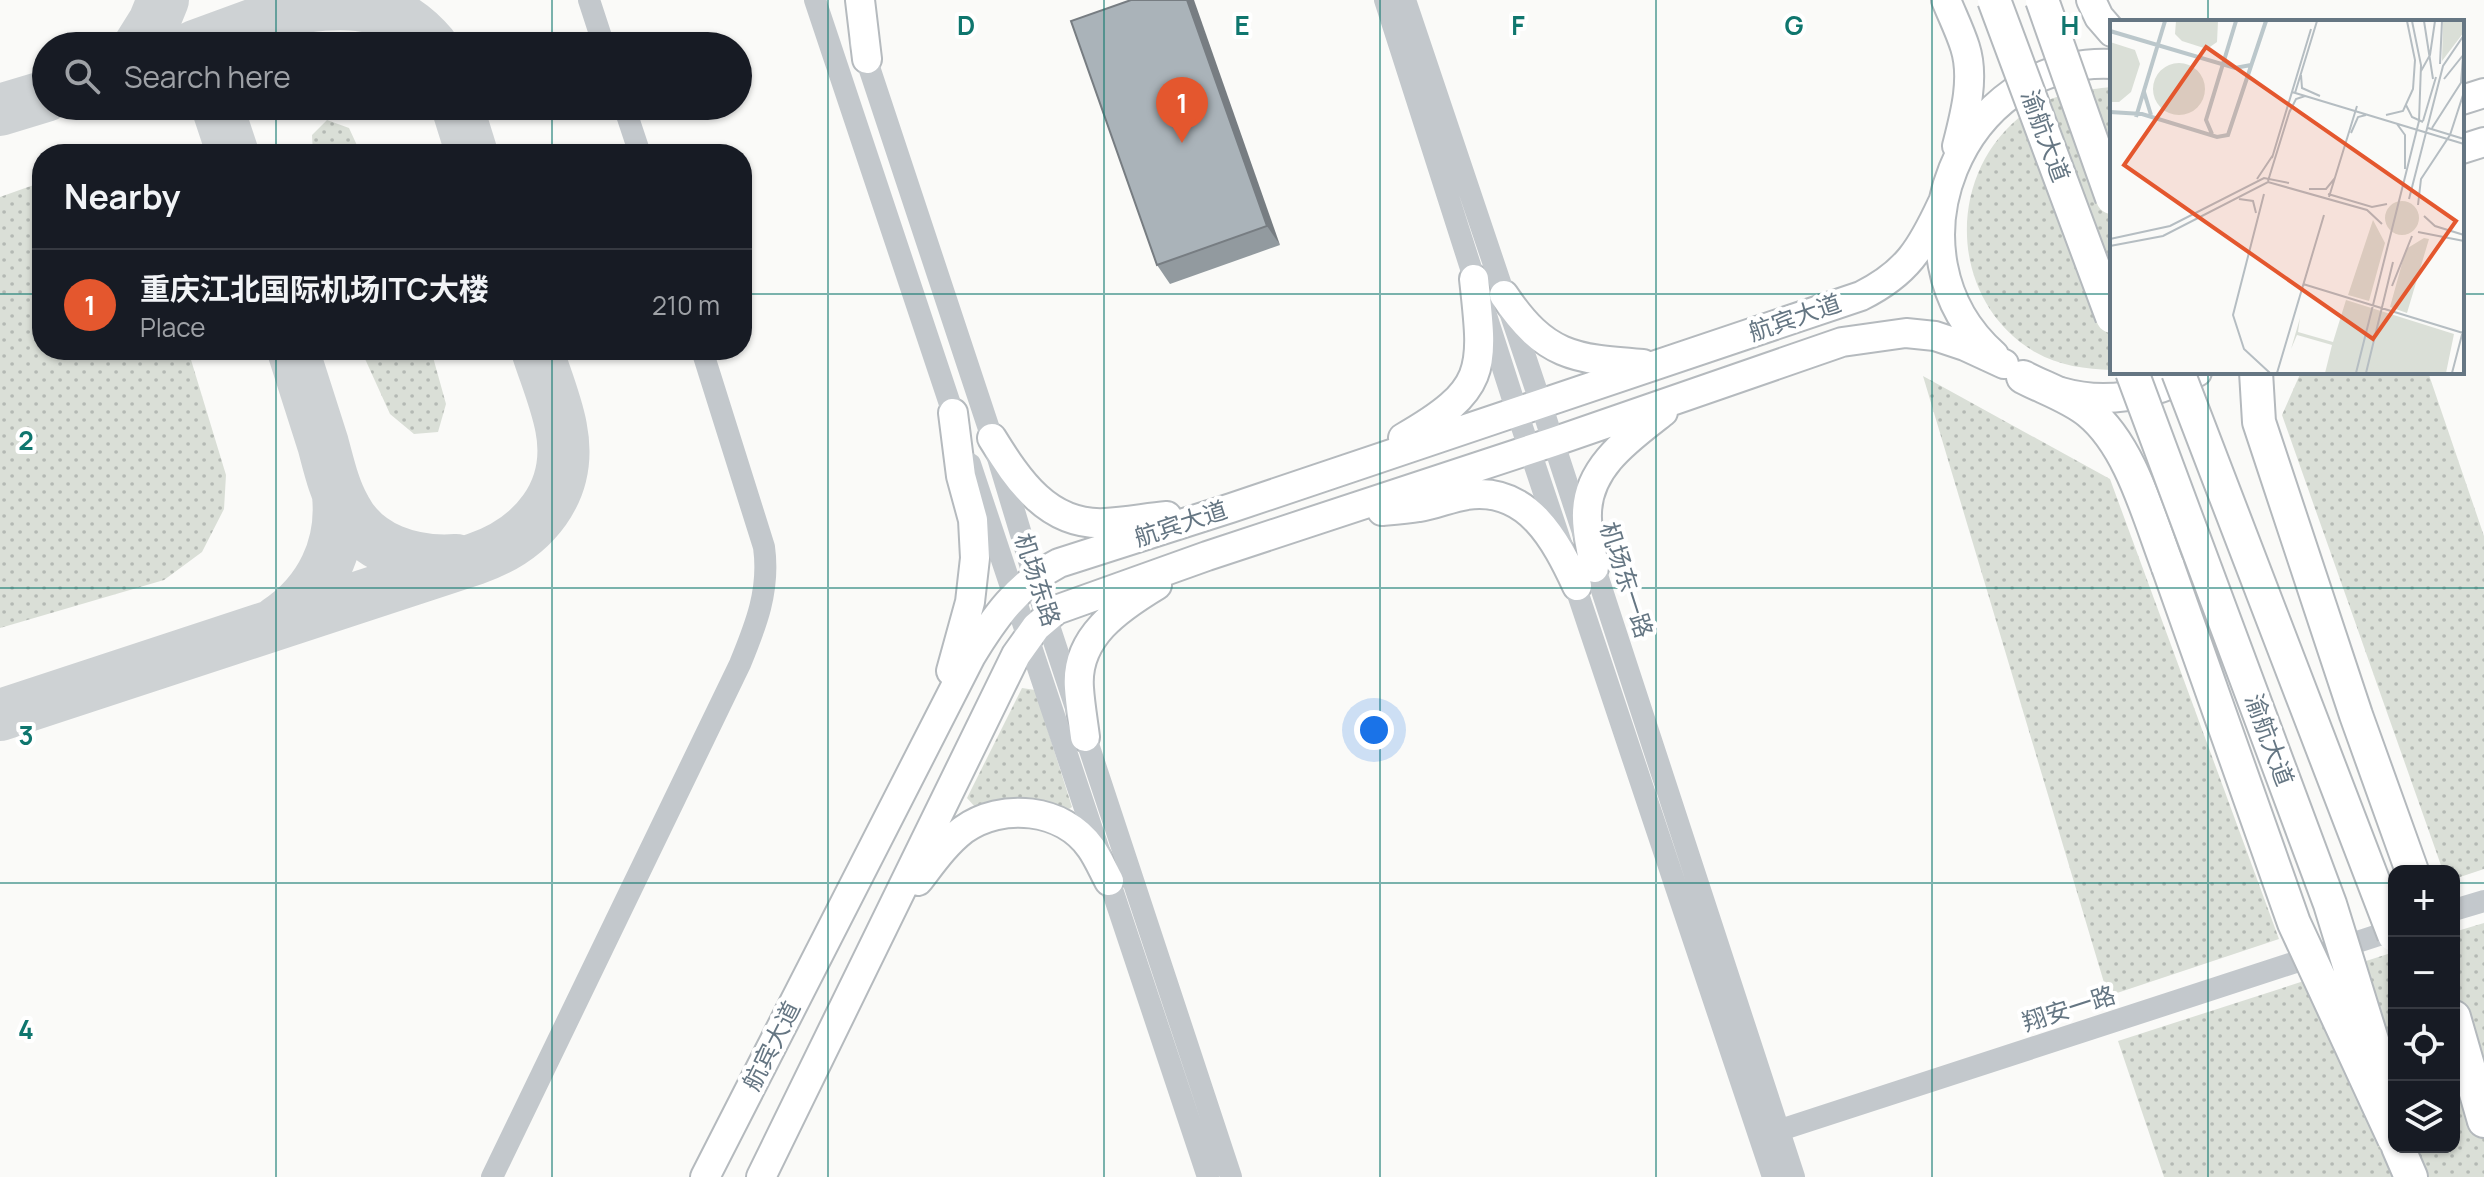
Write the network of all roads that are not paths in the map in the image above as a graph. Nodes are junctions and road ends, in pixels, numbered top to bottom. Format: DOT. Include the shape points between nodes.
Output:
graph roads {
  1 [pos="589,0"];
  2 [pos="815,0"];
  3 [pos="847,0"];
  4 [pos="860,0"];
  5 [pos="1385,0"];
  6 [pos="1405,0"];
  7 [pos="1946,0"];
  8 [pos="1994,0"];
  9 [pos="2042,0"];
  10 [pos="2091,0"];
  11 [pos="2110,30"];
  12 [pos="599,32"];
  13 [pos="867,59"];
  14 [pos="2110,64"];
  15 [pos="2484,93"];
  16 [pos="2464,99"];
  17 [pos="629,120"];
  18 [pos="2484,142"];
  19 [pos="637,144"];
  20 [pos="2464,148"];
  21 [pos="2110,192"];
  22 [pos="1944,193"];
  23 [pos="1474,279"];
  24 [pos="1504,295"];
  25 [pos="2110,312"];
  26 [pos="705,360"];
  27 [pos="1656,365"];
  28 [pos="2013,370"];
  29 [pos="2133,374"];
  30 [pos="2179,374"];
  31 [pos="2193,374"];
  32 [pos="2256,374"];
  33 [pos="1681,399"];
  34 [pos="1529,408"];
  35 [pos="953,413"];
  36 [pos="992,438"];
  37 [pos="1541,446"];
  38 [pos="1352,467"];
  39 [pos="1231,508"];
  40 [pos="1330,516"];
  41 [pos="1207,556"];
  42 [pos="1171,569"];
  43 [pos="1586,577"];
  44 [pos="1024,586"];
  45 [pos="1037,627"];
  46 [pos="934,728"];
  47 [pos="1085,737"];
  48 [pos="2410,865"];
  49 [pos="1109,881"];
  50 [pos="2484,901"];
  51 [pos="2460,908"];
  52 [pos="2388,916"];
  53 [pos="882,930"];
  54 [pos="2388,934"];
  55 [pos="2460,1038"];
  56 [pos="2456,1081"];
  57 [pos="2388,1092"];
  58 [pos="2484,1121"];
  59 [pos="2388,1126"];
  60 [pos="1769,1133"];
  61 [pos="2484,1148"];
  62 [pos="2401,1153"];
  63 [pos="2407,1153"];
  64 [pos="492,1177"];
  65 [pos="705,1177"];
  66 [pos="761,1177"];
  67 [pos="1208,1177"];
  68 [pos="1231,1177"];
  69 [pos="1773,1177"];
  70 [pos="1794,1177"];
  71 [pos="2413,1177"];
  1 -- 12 [label="street"];
  2 -- 35 [label="street, 机场东路"];
  3 -- 13 [label="street, 机场东路"];
  4 -- 13 [label="main road"];
  5 -- 23 [label="street, 机场东一路"];
  6 -- 24 [label="street, 机场东一路"];
  7 -- 22 [label="main road" via="1969,71 1965,112"];
  8 -- 25 [label="highway, 渝航大道, bridge"];
  9 -- 21 [label="highway, 渝航大道, bridge"];
  10 -- 11 [label="main road"];
  13 -- 36 [label="street, 机场东路"];
  14 -- 22 [label="main road" via="2064,69 2008,96 1965,143"];
  15 -- 16 [label="main road"];
  17 -- 19 [label="street"];
  18 -- 20 [label="main road"];
  22 -- 27 [label="main road, 航宾大道" via="1915,256 1883,285"];
  22 -- 28 [label="main road" via="1940,247 1950,291 1972,331"];
  23 -- 34 [label="street, 机场东一路"];
  23 -- 38 [label="main road" via="1481,345 1465,392 1432,421"];
  24 -- 27 [label="main road" via="1520,320 1551,346 1587,360"];
  24 -- 34 [label="street, 机场东一路"];
  26 -- 64 [label="street" via="764,547 759,618"];
  27 -- 34 [label="main road, 航宾大道"];
  28 -- 31 [label="main road, 航宾大道" via="2065,394 2117,399 2146,394"];
  28 -- 33 [label="main road, 航宾大道" via="1965,346 1906,333 1842,342"];
  28 -- 59 [label="highway, bridge" via="2086,409 2102,423 2128,464 2294,923"];
  29 -- 57 [label="highway, 渝航大道, bridge" via="2330,904"];
  30 -- 52 [label="highway, 渝航大道, bridge"];
  32 -- 48 [label="highway" via="2259,422"];
  33 -- 37 [label="main road, 航宾大道"];
  33 -- 43 [label="main road" via="1622,444 1599,474 1586,516"];
  34 -- 37 [label="street, 机场东一路"];
  34 -- 38 [label="main road, 航宾大道"];
  35 -- 44 [label="street, 机场东路"];
  35 -- 46 [label="main road" via="973,520 974,580"];
  36 -- 39 [label="main road" via="1028,491 1074,519 1103,524"];
  36 -- 44 [label="street, 机场东路"];
  37 -- 40 [label="main road, 航宾大道"];
  37 -- 43 [label="street, 机场东一路"];
  38 -- 39 [label="main road, 航宾大道"];
  39 -- 42 [label="main road" via="1135,552 1139,567"];
  39 -- 44 [label="main road, 航宾大道" via="1059,563"];
  40 -- 41 [label="main road, 航宾大道"];
  40 -- 43 [label="main road" via="1421,507 1464,495 1495,497 1546,527"];
  41 -- 42 [label="main road, 航宾大道"];
  41 -- 47 [label="main road" via="1123,607 1096,633 1079,671"];
  42 -- 45 [label="main road, 航宾大道" via="1070,604"];
  43 -- 60 [label="street, 机场东一路"];
  44 -- 45 [label="street, 机场东路"];
  44 -- 46 [label="main road, 航宾大道" via="971,656"];
  45 -- 47 [label="street, 机场东路"];
  45 -- 49 [label="street, 机场东路"];
  45 -- 53 [label="main road, 航宾大道" via="1006,675"];
  46 -- 65 [label="main road, 航宾大道"];
  47 -- 68 [label="street, 机场东路"];
  49 -- 53 [label="main road" via="1091,848 1067,825 1034,813 998,814 950,841"];
  49 -- 67 [label="street, 机场东路"];
  50 -- 51 [label="street"];
  53 -- 66 [label="main road, 航宾大道"];
  54 -- 60 [label="street, 翔安一路"];
  55 -- 58 [label="highway"];
  56 -- 61 [label="highway"];
  60 -- 69 [label="street, 机场东一路"];
  60 -- 70 [label="street, 机场东一路"];
  62 -- 71 [label="highway"];
  63 -- 71 [label="highway"];
}
